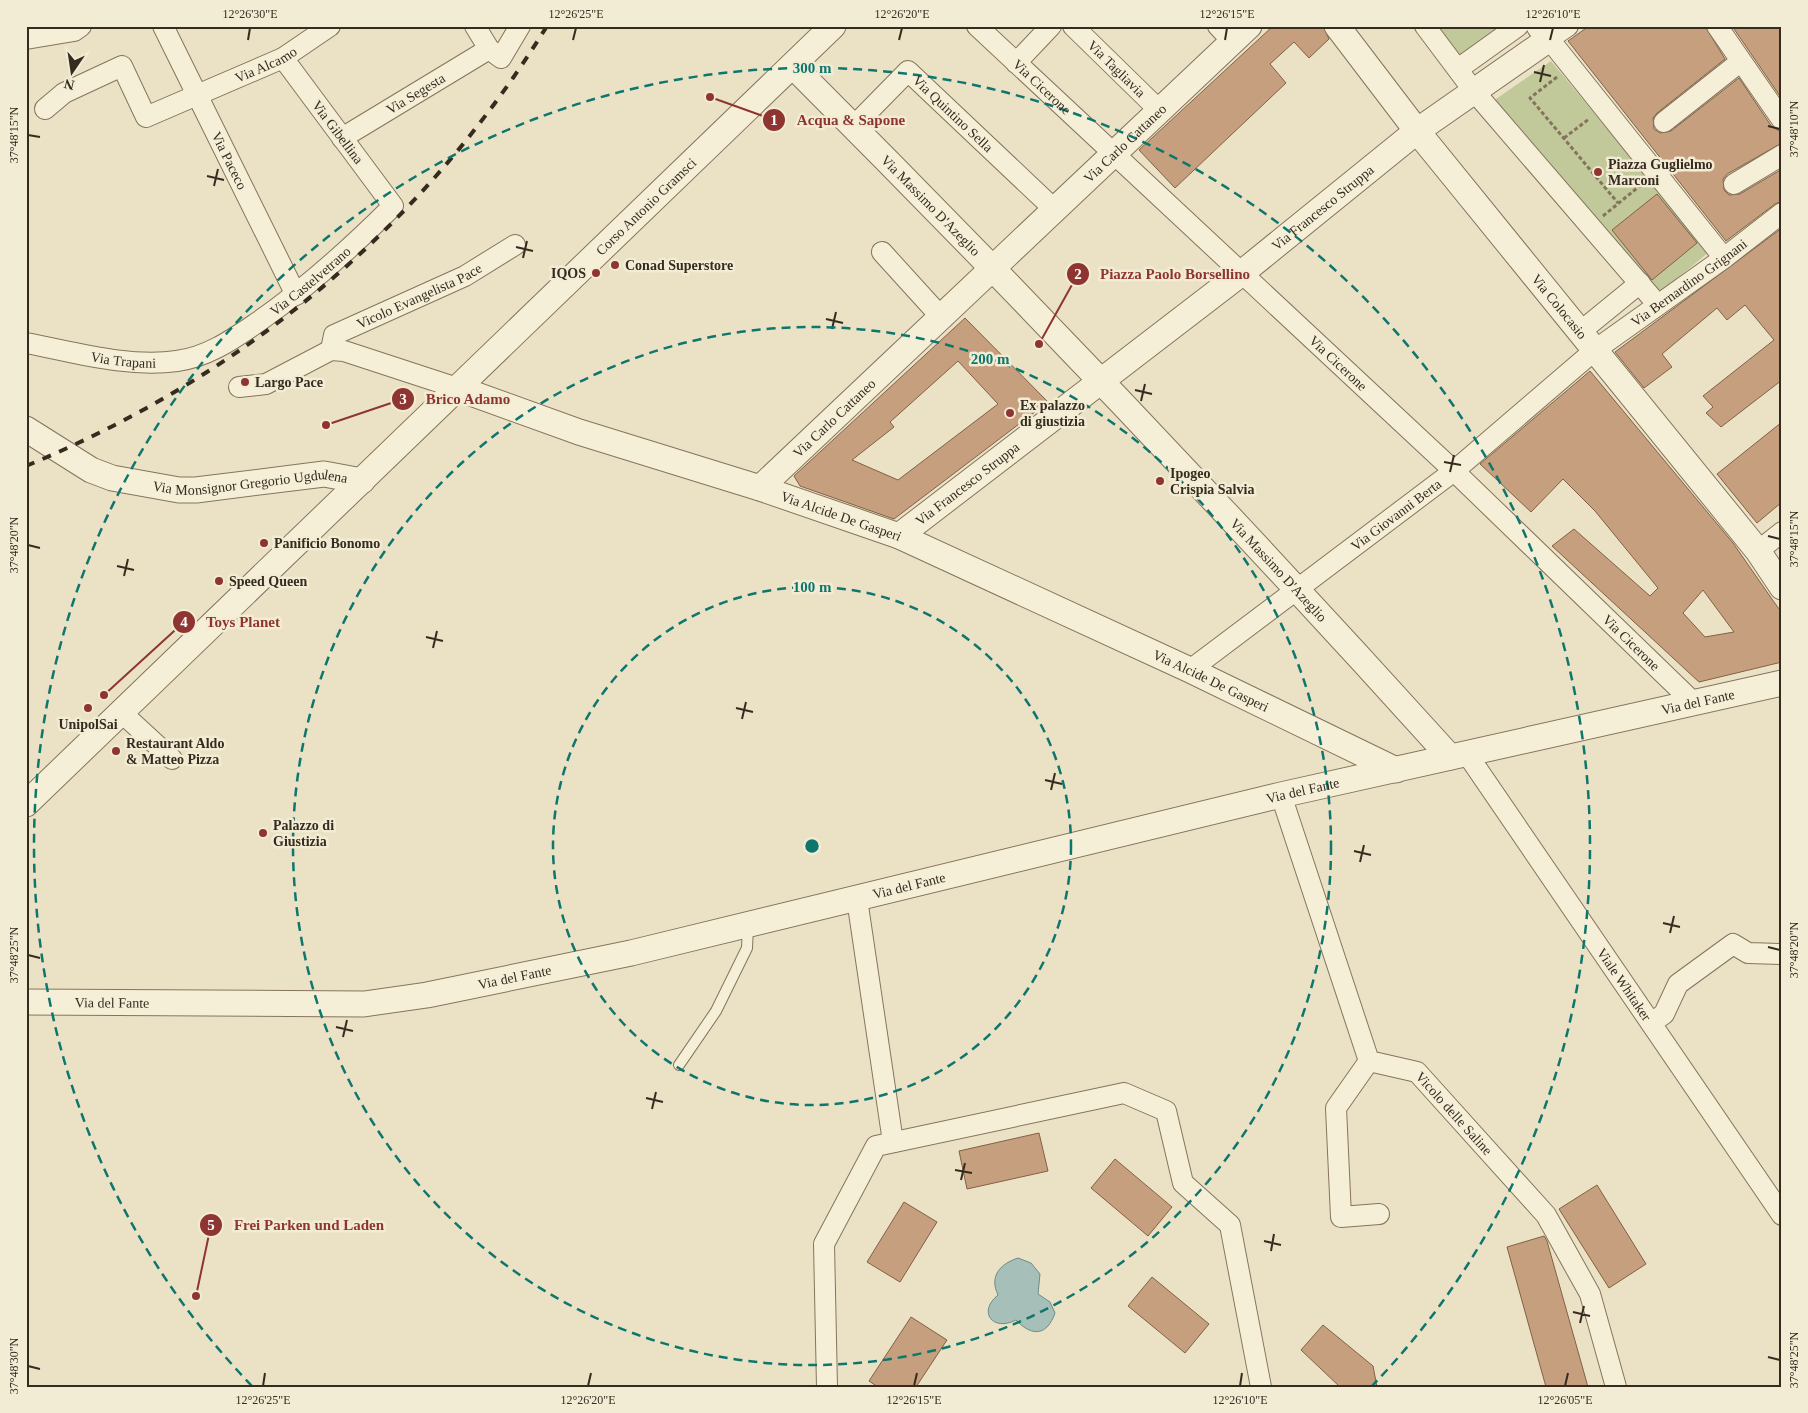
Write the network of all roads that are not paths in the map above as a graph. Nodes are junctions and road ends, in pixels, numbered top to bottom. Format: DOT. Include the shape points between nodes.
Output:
graph roads {
  1 [pos="81,26"];
  2 [pos="163,26"];
  3 [pos="330,26"];
  4 [pos="475,26"];
  5 [pos="520,26"];
  6 [pos="833,26"];
  7 [pos="977,26"];
  8 [pos="1051,26"];
  9 [pos="1073,26"];
  10 [pos="1337,26"];
  11 [pos="1425,26"];
  12 [pos="1518,26"];
  13 [pos="1717,26"];
  14 [pos="1554,30"];
  15 [pos="1234,31"];
  16 [pos="26,39"];
  17 [pos="495,53"];
  18 [pos="283,58"];
  19 [pos="1740,62"];
  20 [pos="1016,63"];
  21 [pos="793,66"];
  22 [pos="1458,69"];
  23 [pos="1468,94"];
  24 [pos="199,96"];
  25 [pos="45,108"];
  26 [pos="1160,111"];
  27 [pos="1782,120"];
  28 [pos="1664,122"];
  29 [pos="854,126"];
  30 [pos="1417,131"];
  31 [pos="342,138"];
  32 [pos="1113,154"];
  33 [pos="1782,155"];
  34 [pos="1734,184"];
  35 [pos="394,206"];
  36 [pos="1055,210"];
  37 [pos="1782,213"];
  38 [pos="515,245"];
  39 [pos="882,252"];
  40 [pos="1724,258"];
  41 [pos="993,262"];
  42 [pos="1243,272"];
  43 [pos="1640,284"];
  44 [pos="296,295"];
  45 [pos="1658,305"];
  46 [pos="947,311"];
  47 [pos="1588,341"];
  48 [pos="26,343"];
  49 [pos="220,348"];
  50 [pos="331,350"];
  51 [pos="1106,379"];
  52 [pos="239,387"];
  53 [pos="457,388"];
  54 [pos="26,416"];
  55 [pos="26,429"];
  56 [pos="1454,471"];
  57 [pos="362,481"];
  58 [pos="139,482"];
  59 [pos="760,488"];
  60 [pos="1782,532"];
  61 [pos="899,536"];
  62 [pos="1758,551"];
  63 [pos="1782,587"];
  64 [pos="1298,589"];
  65 [pos="1190,670"];
  66 [pos="1782,683"];
  67 [pos="1694,703"];
  68 [pos="122,713"];
  69 [pos="1459,756"];
  70 [pos="172,759"];
  71 [pos="1396,770"];
  72 [pos="1281,795"];
  73 [pos="26,804"];
  74 [pos="857,899"];
  75 [pos="748,926"];
  76 [pos="1782,954"];
  77 [pos="26,1002"];
  78 [pos="1651,1023"];
  79 [pos="1369,1061"];
  80 [pos="679,1065"];
  81 [pos="893,1142"];
  82 [pos="1378,1214"];
  83 [pos="1782,1215"];
  84 [pos="827,1387"];
  85 [pos="1261,1387"];
  86 [pos="1616,1387"];
  1 -- 16 [label="street" via="74,31"];
  2 -- 24 [label="street, Via Paceco"];
  3 -- 18 [label="street, Via Alcamo"];
  4 -- 17 [label="street"];
  5 -- 17 [label="street"];
  6 -- 21 [label="street, Corso Antonio Gramsci"];
  7 -- 20 [label="street, Via Cicerone"];
  8 -- 20 [label="street"];
  9 -- 26 [label="street, Via Tagliavia"];
  10 -- 30 [label="street, Via Colocasio"];
  11 -- 22 [label="street"];
  12 -- 22 [label="street"];
  13 -- 19 [label="street"];
  14 -- 23 [label="street, Via Francesco Struppa"];
  14 -- 40 [label="street" via="1571,67"];
  15 -- 26 [label="street, Via Carlo Cattaneo"];
  17 -- 31 [label="street, Via Segesta"];
  18 -- 24 [label="street, Via Alcamo"];
  18 -- 31 [label="street, Via Gibellina"];
  19 -- 27 [label="street"];
  19 -- 28 [label="street"];
  20 -- 32 [label="street, Via Cicerone"];
  21 -- 29 [label="street, Via Massimo D'Azeglio"];
  21 -- 53 [label="street, Corso Antonio Gramsci"];
  22 -- 23 [label="street"];
  23 -- 30 [label="street, Via Francesco Struppa"];
  23 -- 43 [label="street"];
  24 -- 25 [label="street, Via Alcamo" via="146,117 122,66 64,93"];
  24 -- 44 [label="street, Via Paceco"];
  26 -- 32 [label="street, Via Carlo Cattaneo"];
  29 -- 36 [label="street, Via Quintino Sella" via="908,70"];
  29 -- 41 [label="street, Via Massimo D'Azeglio"];
  30 -- 42 [label="street, Via Francesco Struppa"];
  30 -- 47 [label="street, Via Colocasio"];
  31 -- 35 [label="street, Via Gibellina"];
  32 -- 36 [label="street, Via Carlo Cattaneo"];
  32 -- 42 [label="street, Via Cicerone"];
  33 -- 34 [label="street"];
  35 -- 44 [label="street, Via Castelvetrano" via="344,255"];
  36 -- 41 [label="street, Via Carlo Cattaneo"];
  37 -- 40 [label="street, Via Bernardino Grignani"];
  38 -- 50 [label="street, Vicolo Evangelista Pace" via="466,276 334,335"];
  39 -- 46 [label="street"];
  40 -- 45 [label="street, Via Bernardino Grignani"];
  41 -- 46 [label="street, Via Carlo Cattaneo"];
  41 -- 51 [label="street, Via Massimo D'Azeglio"];
  42 -- 51 [label="street, Via Francesco Struppa"];
  42 -- 56 [label="street, Via Cicerone"];
  43 -- 45 [label="street"];
  43 -- 47 [label="street"];
  44 -- 49 [label="street, Via Castelvetrano"];
  45 -- 47 [label="street, Via Bernardino Grignani"];
  46 -- 59 [label="street, Via Carlo Cattaneo"];
  47 -- 56 [label="street, Via Giovanni Berta"];
  47 -- 62 [label="street, Via Colocasio"];
  48 -- 49 [label="street, Via Trapani" via="137,363 178,361"];
  50 -- 52 [label="street" via="266,384"];
  50 -- 53 [label="street, Via Alcide De Gasperi" via="344,351"];
  51 -- 61 [label="street, Via Francesco Struppa"];
  51 -- 64 [label="street, Via Massimo D'Azeglio"];
  53 -- 57 [label="street, Corso Antonio Gramsci"];
  53 -- 59 [label="street, Via Alcide De Gasperi" via="579,432"];
  54 -- 58 [label="street"];
  55 -- 58 [label="street, Via Monsignor Gregorio Ugdulena" via="91,470 112,478"];
  56 -- 64 [label="street, Via Giovanni Berta"];
  56 -- 67 [label="street, Via Cicerone"];
  57 -- 58 [label="street, Via Monsignor Gregorio Ugdulena" via="324,474 196,490 178,490"];
  57 -- 68 [label="street, Corso Antonio Gramsci"];
  59 -- 61 [label="street, Via Alcide De Gasperi"];
  60 -- 62 [label="street"];
  61 -- 65 [label="street, Via Alcide De Gasperi"];
  62 -- 63 [label="street, Via Colocasio"];
  64 -- 65 [label="street, Via Giovanni Berta"];
  64 -- 69 [label="street, Via Massimo D'Azeglio"];
  65 -- 71 [label="street, Via Alcide De Gasperi"];
  66 -- 67 [label="street, Via del Fante"];
  67 -- 69 [label="street, Via del Fante"];
  68 -- 70 [label="street"];
  68 -- 73 [label="street, Corso Antonio Gramsci"];
  69 -- 71 [label="street, Via del Fante"];
  69 -- 78 [label="street, Viale Whitaker"];
  71 -- 72 [label="street, Via del Fante"];
  72 -- 74 [label="street, Via del Fante"];
  72 -- 79 [label="street"];
  74 -- 75 [label="street, Via del Fante"];
  74 -- 81 [label="street"];
  75 -- 77 [label="street, Via del Fante" via="427,995 364,1004"];
  75 -- 80 [label="lane" via="747,948 716,1011"];
  76 -- 78 [label="street" via="1748,954 1733,944 1678,984 1664,1014"];
  78 -- 83 [label="street, Viale Whitaker"];
  79 -- 82 [label="street" via="1336,1108 1342,1217"];
  79 -- 86 [label="street, Vicolo delle Saline" via="1416,1072 1546,1216 1590,1294"];
  81 -- 84 [label="street" via="876,1146 824,1244"];
  81 -- 85 [label="street" via="1124,1093 1166,1111 1183,1183 1230,1225"];
}
